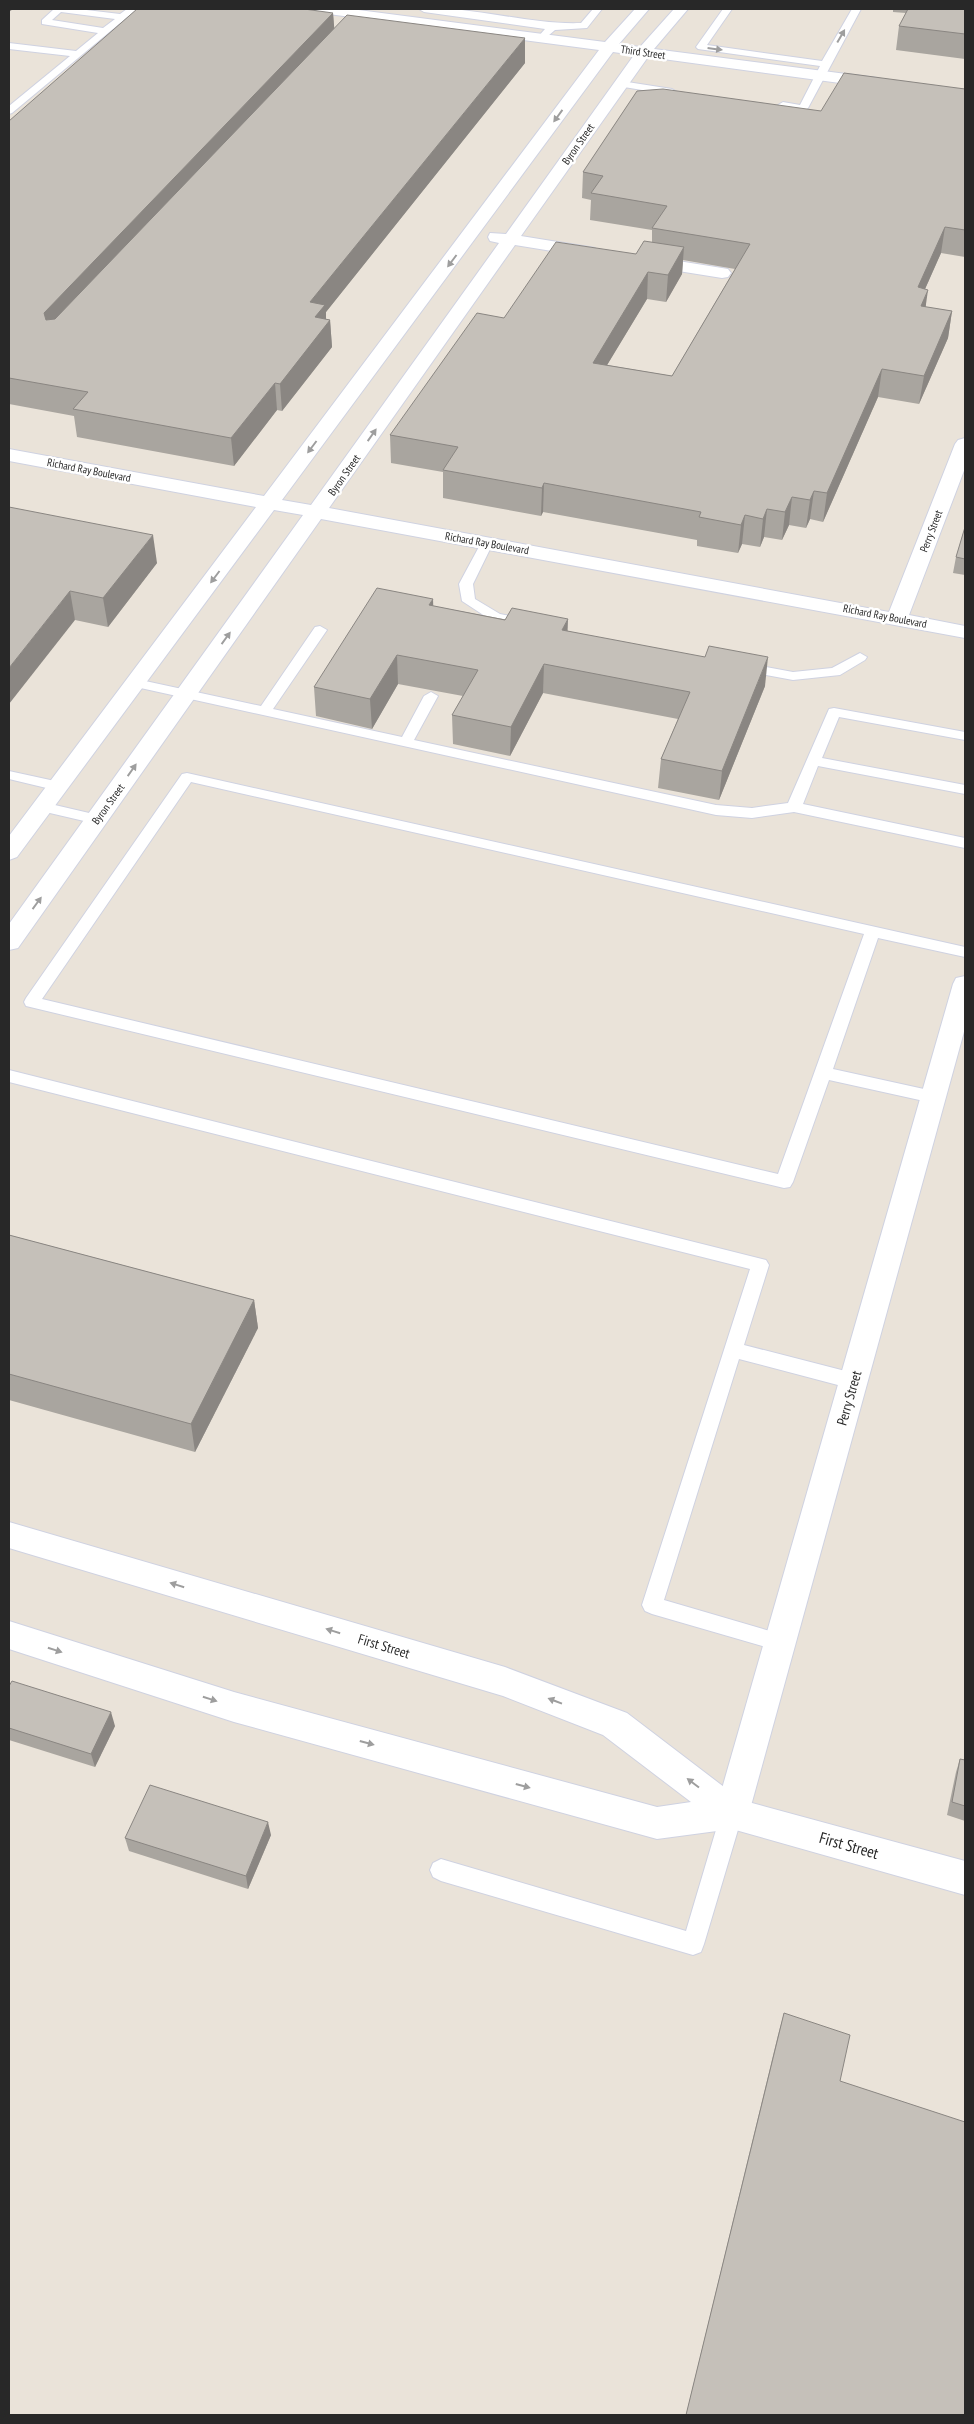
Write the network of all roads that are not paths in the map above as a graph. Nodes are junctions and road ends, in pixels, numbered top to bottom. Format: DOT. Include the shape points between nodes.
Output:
graph roads {
  1 [pos="132,9"];
  2 [pos="321,9"];
  3 [pos="424,9"];
  4 [pos="597,9"];
  5 [pos="642,9"];
  6 [pos="681,9"];
  7 [pos="726,9"];
  8 [pos="856,9"];
  9 [pos="340,10"];
  10 [pos="122,17"];
  11 [pos="552,27"];
  12 [pos="105,31"];
  13 [pos="542,38"];
  14 [pos="9,46"];
  15 [pos="609,47"];
  16 [pos="644,52"];
  17 [pos="77,54"];
  18 [pos="823,70"];
  19 [pos="892,85"];
  20 [pos="579,88"];
  21 [pos="618,88"];
  22 [pos="672,92"];
  23 [pos="9,95"];
  24 [pos="26,97"];
  25 [pos="783,105"];
  26 [pos="9,111"];
  27 [pos="472,234"];
  28 [pos="511,240"];
  29 [pos="606,255"];
  30 [pos="635,260"];
  31 [pos="722,273"];
  32 [pos="407,351"];
  33 [pos="965,444"];
  34 [pos="9,455"];
  35 [pos="270,503"];
  36 [pos="318,512"];
  37 [pos="487,543"];
  38 [pos="897,618"];
  39 [pos="540,626"];
  40 [pos="320,630"];
  41 [pos="965,632"];
  42 [pos="860,657"];
  43 [pos="734,665"];
  44 [pos="136,683"];
  45 [pos="186,694"];
  46 [pos="431,696"];
  47 [pos="266,711"];
  48 [pos="965,736"];
  49 [pos="406,742"];
  50 [pos="814,761"];
  51 [pos="9,775"];
  52 [pos="59,786"];
  53 [pos="965,790"];
  54 [pos="42,807"];
  55 [pos="794,807"];
  56 [pos="97,819"];
  57 [pos="965,843"];
  58 [pos="9,852"];
  59 [pos="873,931"];
  60 [pos="9,942"];
  61 [pos="965,952"];
  62 [pos="964,990"];
  63 [pos="823,1073"];
  64 [pos="9,1076"];
  65 [pos="933,1097"];
  66 [pos="733,1350"];
  67 [pos="853,1381"];
  68 [pos="9,1535"];
  69 [pos="9,1635"];
  70 [pos="780,1642"];
  71 [pos="732,1812"];
  72 [pos="441,1870"];
  73 [pos="965,1878"];
  1 -- 10 [label="lane"];
  2 -- 9 [label="street, Third Street"];
  3 -- 11 [label="lane"];
  4 -- 11 [label="lane" via="584,26"];
  5 -- 15 [label="street, Byron Street"];
  6 -- 16 [label="street, Byron Street"];
  7 -- 18 [label="lane, one-way" via="701,47"];
  18 -- 8 [label="lane, one-way"];
  9 -- 13 [label="street, Third Street" via="360,18"];
  10 -- 12 [label="lane"];
  10 -- 12 [label="lane" via="59,9 45,22"];
  11 -- 13 [label="lane"];
  12 -- 17 [label="lane"];
  13 -- 15 [label="street, Third Street"];
  14 -- 17 [label="lane"];
  15 -- 16 [label="street, Third Street"];
  15 -- 20 [label="street, Byron Street"];
  16 -- 18 [label="street, Third Street"];
  16 -- 21 [label="street, Byron Street"];
  17 -- 24 [label="lane"];
  18 -- 19 [label="street, Third Street"];
  18 -- 25 [label="lane" via="803,108"];
  20 -- 21 [label="street"];
  20 -- 27 [label="street, Byron Street, one-way"];
  21 -- 22 [label="lane"];
  21 -- 28 [label="street, Byron Street"];
  23 -- 24 [label="lane"];
  24 -- 26 [label="lane"];
  27 -- 28 [label="street"];
  27 -- 32 [label="street, Byron Street, one-way"];
  28 -- 29 [label="street"];
  28 -- 32 [label="street, Byron Street"];
  30 -- 31 [label="street"];
  32 -- 35 [label="street, Byron Street, one-way"];
  36 -- 32 [label="street, Byron Street, one-way"];
  33 -- 38 [label="street, Perry Street"];
  34 -- 35 [label="street, Richard Ray Boulevard"];
  35 -- 36 [label="street, Richard Ray Boulevard"];
  35 -- 44 [label="street, Byron Street, one-way"];
  36 -- 37 [label="street, Richard Ray Boulevard"];
  45 -- 36 [label="street, Byron Street, one-way"];
  37 -- 38 [label="street, Richard Ray Boulevard"];
  37 -- 39 [label="lane" via="466,584 469,601 496,617"];
  38 -- 41 [label="street, Richard Ray Boulevard"];
  40 -- 47 [label="lane"];
  42 -- 43 [label="lane" via="835,672 793,676"];
  44 -- 45 [label="lane"];
  44 -- 52 [label="street, Byron Street"];
  45 -- 47 [label="lane"];
  56 -- 45 [label="street, Byron Street, one-way"];
  46 -- 49 [label="lane"];
  47 -- 49 [label="lane"];
  48 -- 50 [label="lane" via="834,712"];
  49 -- 55 [label="lane" via="716,810 752,813"];
  50 -- 53 [label="lane"];
  50 -- 55 [label="lane"];
  51 -- 52 [label="lane"];
  52 -- 54 [label="street, Byron Street"];
  54 -- 56 [label="lane"];
  54 -- 58 [label="street, Byron Street"];
  55 -- 57 [label="lane"];
  60 -- 56 [label="street, Byron Street, one-way"];
  59 -- 61 [label="lane"];
  59 -- 63 [label="lane"];
  59 -- 63 [label="lane" via="187,777 32,1002 784,1182"];
  62 -- 65 [label="street, Perry Street"];
  63 -- 65 [label="lane"];
  64 -- 66 [label="lane" via="760,1265"];
  65 -- 67 [label="street, Perry Street"];
  66 -- 67 [label="lane"];
  66 -- 70 [label="lane" via="652,1605"];
  67 -- 70 [label="street, Perry Street"];
  71 -- 68 [label="street, First Street, one-way" via="615,1724 505,1682"];
  69 -- 71 [label="street, First Street, one-way" via="234,1707 657,1823"];
  70 -- 71 [label="street, Perry Street"];
  71 -- 72 [label="lane" via="693,1944"];
  71 -- 73 [label="street, First Street"];
}
